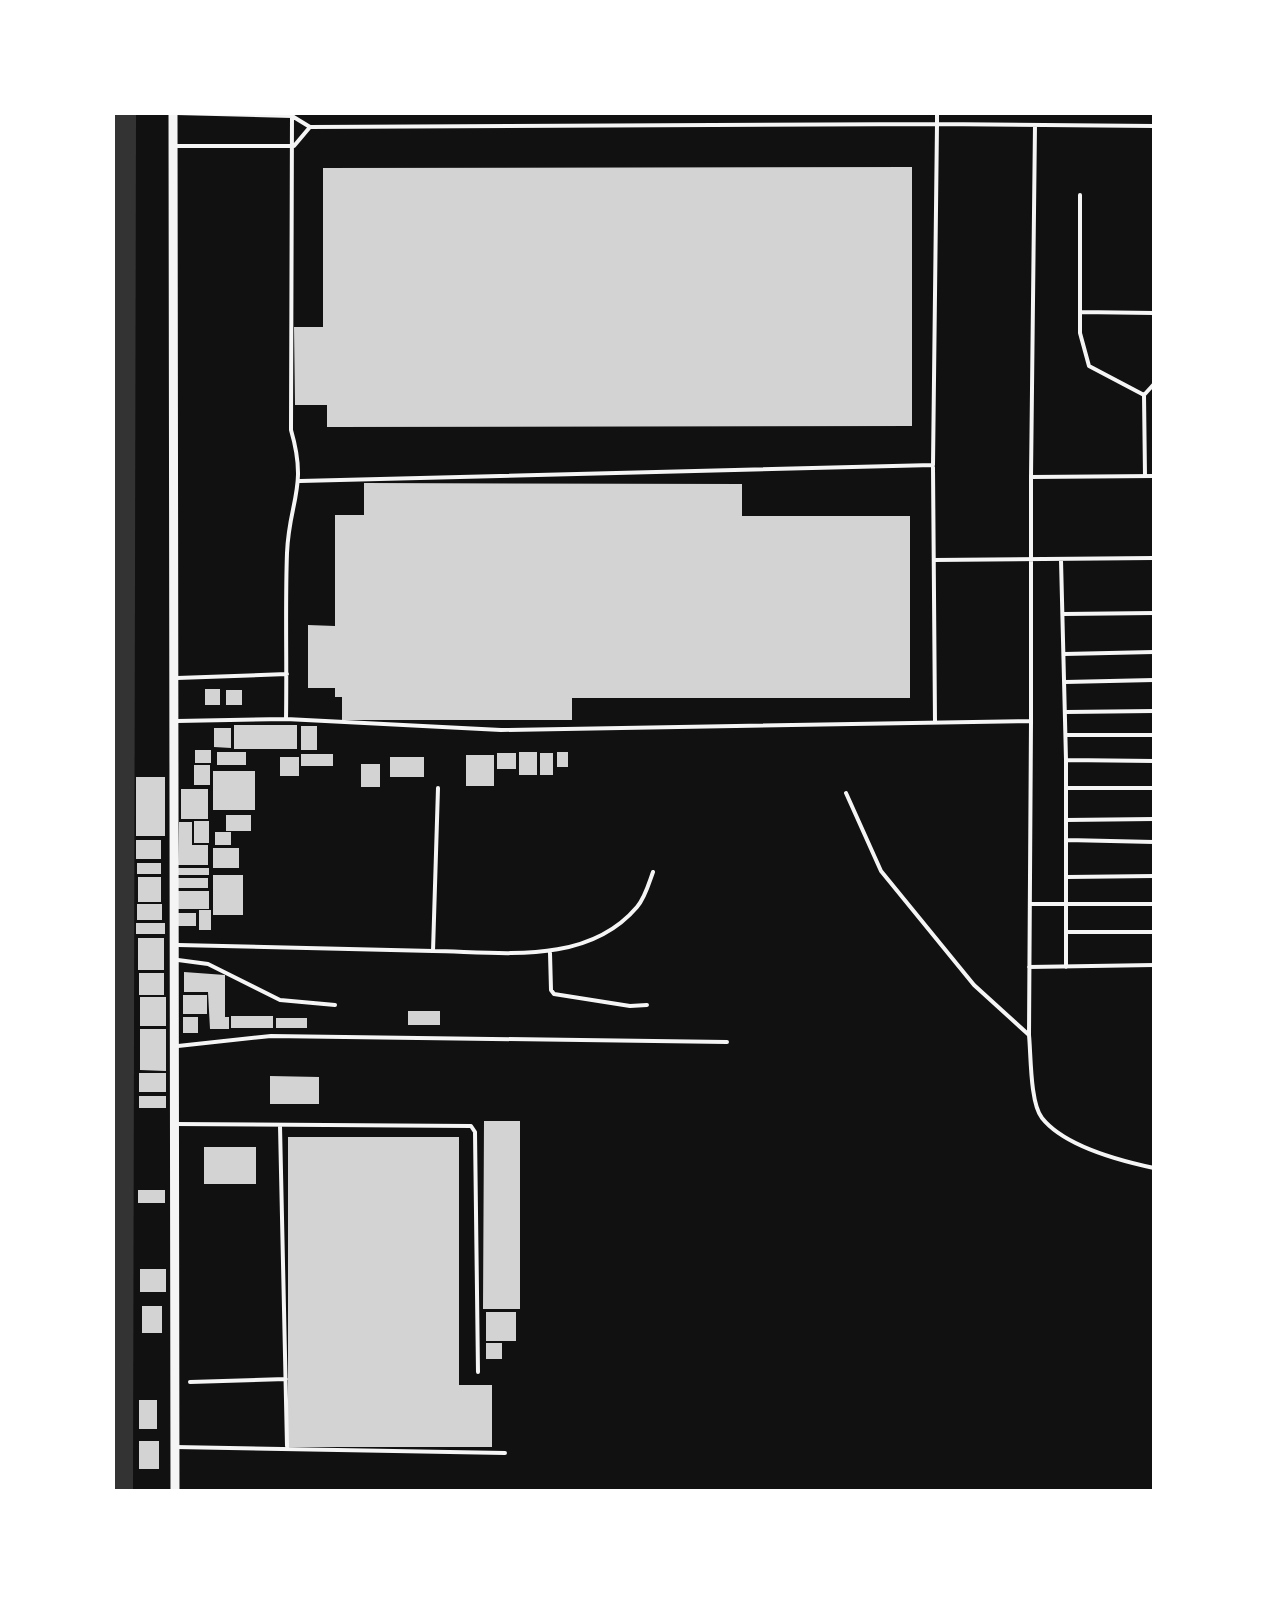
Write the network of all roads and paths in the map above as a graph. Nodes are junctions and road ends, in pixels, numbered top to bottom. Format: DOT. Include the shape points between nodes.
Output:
graph roads {
  1 [pos="937,112"];
  2 [pos="174,113"];
  3 [pos="292,114"];
  4 [pos="936,124"];
  5 [pos="1035,125"];
  6 [pos="1154,126"];
  7 [pos="310,127"];
  8 [pos="173,146"];
  9 [pos="294,146"];
  10 [pos="1080,195"];
  11 [pos="1080,312"];
  12 [pos="1154,312"];
  13 [pos="1154,384"];
  14 [pos="1144,395"];
  15 [pos="933,465"];
  16 [pos="1145,476"];
  17 [pos="1154,476"];
  18 [pos="1032,477"];
  19 [pos="300,481"];
  20 [pos="1154,558"];
  21 [pos="934,560"];
  22 [pos="1061,560"];
  23 [pos="1031,561"];
  24 [pos="1154,613"];
  25 [pos="1063,614"];
  26 [pos="1154,652"];
  27 [pos="1064,654"];
  28 [pos="286,674"];
  29 [pos="172,678"];
  30 [pos="1154,680"];
  31 [pos="1064,682"];
  32 [pos="1154,711"];
  33 [pos="1066,712"];
  34 [pos="286,719"];
  35 [pos="172,721"];
  36 [pos="1031,721"];
  37 [pos="935,722"];
  38 [pos="1066,735"];
  39 [pos="1154,735"];
  40 [pos="1066,760"];
  41 [pos="1154,761"];
  42 [pos="438,788"];
  43 [pos="1066,788"];
  44 [pos="1154,788"];
  45 [pos="846,793"];
  46 [pos="1154,818"];
  47 [pos="1066,820"];
  48 [pos="1067,840"];
  49 [pos="1154,842"];
  50 [pos="653,872"];
  51 [pos="1154,876"];
  52 [pos="1067,877"];
  53 [pos="1030,904"];
  54 [pos="1067,904"];
  55 [pos="1154,904"];
  56 [pos="1067,932"];
  57 [pos="1154,932"];
  58 [pos="174,945"];
  59 [pos="433,951"];
  60 [pos="550,952"];
  61 [pos="174,959"];
  62 [pos="1154,965"];
  63 [pos="1066,966"];
  64 [pos="1030,967"];
  65 [pos="648,1005"];
  66 [pos="336,1006"];
  67 [pos="1029,1034"];
  68 [pos="727,1042"];
  69 [pos="174,1046"];
  70 [pos="174,1124"];
  71 [pos="280,1126"];
  72 [pos="1154,1168"];
  73 [pos="478,1372"];
  74 [pos="286,1379"];
  75 [pos="190,1382"];
  76 [pos="175,1447"];
  77 [pos="287,1448"];
  78 [pos="505,1453"];
  79 [pos="175,1492"];
  1 -- 4 [label="lane"];
  2 -- 3 [label="lane"];
  2 -- 8 [label="street"];
  3 -- 7 [label="lane"];
  3 -- 9 [label="lane"];
  4 -- 5 [label="lane"];
  4 -- 7 [label="lane"];
  4 -- 15 [label="lane"];
  5 -- 6 [label="lane"];
  5 -- 18 [label="lane"];
  7 -- 9 [label="lane"];
  8 -- 9 [label="lane"];
  8 -- 29 [label="street"];
  9 -- 19 [label="lane" via="291,430"];
  10 -- 11 [label="lane"];
  11 -- 12 [label="lane"];
  11 -- 14 [label="lane" via="1089,366"];
  13 -- 14 [label="lane"];
  14 -- 16 [label="lane"];
  15 -- 19 [label="lane"];
  15 -- 21 [label="lane"];
  16 -- 17 [label="lane"];
  16 -- 18 [label="lane"];
  18 -- 23 [label="lane"];
  19 -- 28 [label="lane" via="287,548"];
  20 -- 22 [label="lane"];
  21 -- 23 [label="lane"];
  21 -- 37 [label="lane"];
  22 -- 23 [label="lane"];
  22 -- 25 [label="lane"];
  23 -- 36 [label="lane"];
  24 -- 25 [label="lane"];
  25 -- 27 [label="lane"];
  26 -- 27 [label="lane"];
  27 -- 31 [label="lane"];
  28 -- 29 [label="lane"];
  28 -- 34 [label="lane"];
  29 -- 35 [label="street"];
  30 -- 31 [label="lane"];
  31 -- 33 [label="lane"];
  32 -- 33 [label="lane"];
  33 -- 38 [label="lane"];
  34 -- 35 [label="lane"];
  34 -- 37 [label="lane" via="501,730"];
  35 -- 58 [label="street"];
  36 -- 37 [label="lane"];
  36 -- 53 [label="lane"];
  38 -- 39 [label="lane"];
  38 -- 40 [label="lane"];
  40 -- 41 [label="lane"];
  40 -- 43 [label="lane"];
  42 -- 59 [label="lane"];
  43 -- 44 [label="lane"];
  43 -- 47 [label="lane"];
  45 -- 67 [label="lane" via="881,872 974,985"];
  46 -- 47 [label="lane"];
  47 -- 48 [label="lane"];
  48 -- 49 [label="lane"];
  48 -- 52 [label="lane"];
  50 -- 60 [label="lane" via="639,906 613,928"];
  51 -- 52 [label="lane"];
  52 -- 54 [label="lane"];
  53 -- 54 [label="lane"];
  53 -- 64 [label="lane"];
  54 -- 55 [label="lane"];
  54 -- 56 [label="lane"];
  56 -- 57 [label="lane"];
  56 -- 63 [label="lane"];
  58 -- 59 [label="lane"];
  58 -- 61 [label="street"];
  59 -- 60 [label="lane"];
  60 -- 65 [label="lane" via="554,994"];
  61 -- 66 [label="lane" via="208,964 280,1000"];
  61 -- 69 [label="street"];
  62 -- 63 [label="lane"];
  63 -- 64 [label="lane"];
  64 -- 67 [label="lane"];
  67 -- 72 [label="lane" via="1040,1118 1075,1143"];
  68 -- 69 [label="lane" via="271,1036"];
  69 -- 70 [label="street"];
  70 -- 71 [label="lane"];
  70 -- 76 [label="street"];
  71 -- 73 [label="lane" via="471,1126"];
  71 -- 74 [label="lane"];
  74 -- 75 [label="lane"];
  74 -- 77 [label="lane"];
  76 -- 77 [label="lane"];
  76 -- 79 [label="street"];
  77 -- 78 [label="lane"];
}
